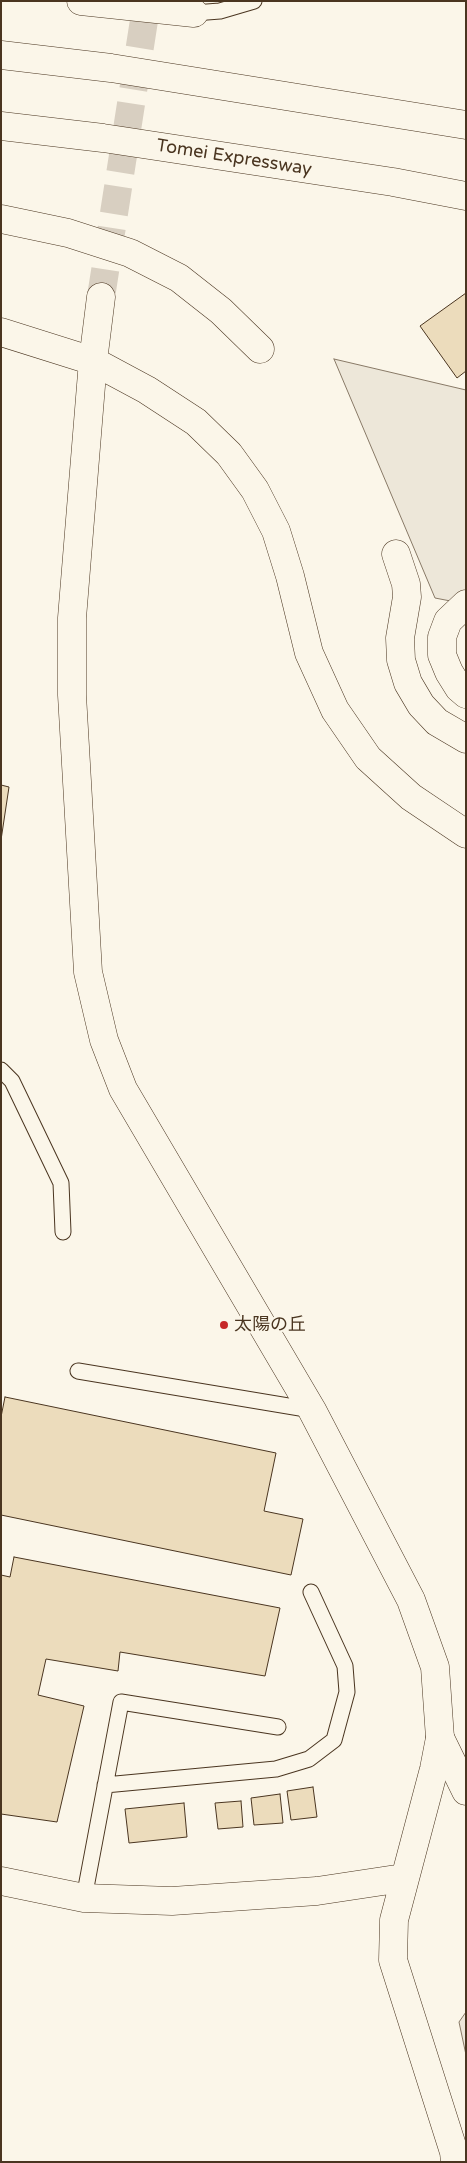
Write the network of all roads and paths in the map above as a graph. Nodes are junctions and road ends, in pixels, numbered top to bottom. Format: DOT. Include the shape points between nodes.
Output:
graph roads {
  1 [pos="80,1"];
  2 [pos="254,1"];
  3 [pos="194,13"];
  4 [pos="1,55"];
  5 [pos="466,124"];
  6 [pos="1,126"];
  7 [pos="466,196"];
  8 [pos="1,219"];
  9 [pos="101,297"];
  10 [pos="1,332"];
  11 [pos="260,349"];
  12 [pos="93,361"];
  13 [pos="396,554"];
  14 [pos="466,604"];
  15 [pos="466,694"];
  16 [pos="466,738"];
  17 [pos="466,834"];
  18 [pos="1,1070"];
  19 [pos="63,1232"];
  20 [pos="78,1370"];
  21 [pos="312,1410"];
  22 [pos="311,1592"];
  23 [pos="278,1727"];
  24 [pos="440,1738"];
  25 [pos="105,1785"];
  26 [pos="466,1791"];
  27 [pos="403,1878"];
  28 [pos="1,1881"];
  29 [pos="84,1898"];
  30 [pos="454,2162"];
  1 -- 3 [label="main road"];
  2 -- 3 [label="lane" via="220,11"];
  4 -- 5 [label="main road" via="130,71"];
  6 -- 7 [label="main road, Tomei Expressway" via="103,138"];
  8 -- 11 [label="main road" via="68,233 130,253 179,278 221,311"];
  9 -- 12 [label="main road"];
  10 -- 12 [label="main road"];
  12 -- 17 [label="main road" via="147,390 196,422 229,454 255,490 276,531 309,653 335,710 368,758 411,797"];
  12 -- 21 [label="main road" via="72,618 72,695 88,972 104,1040 123,1089"];
  13 -- 16 [label="main road" via="406,584 400,638 401,660 408,683 421,705 437,722"];
  14 -- 15 [label="main road" via="448,621 442,637 442,655 449,672"];
  18 -- 19 [label="lane" via="12,1081 61,1183"];
  20 -- 21 [label="lane"];
  21 -- 24 [label="main road" via="411,1600 435,1667"];
  22 -- 25 [label="lane" via="345,1666 347,1692 334,1740 308,1759 276,1769"];
  23 -- 25 [label="lane" via="120,1702"];
  24 -- 26 [label="main road"];
  24 -- 27 [label="main road"];
  25 -- 29 [label="lane"];
  27 -- 29 [label="main road" via="317,1891 172,1901"];
  27 -- 30 [label="main road" via="394,1920 393,1960 454,2152"];
  28 -- 29 [label="main road"];
}
